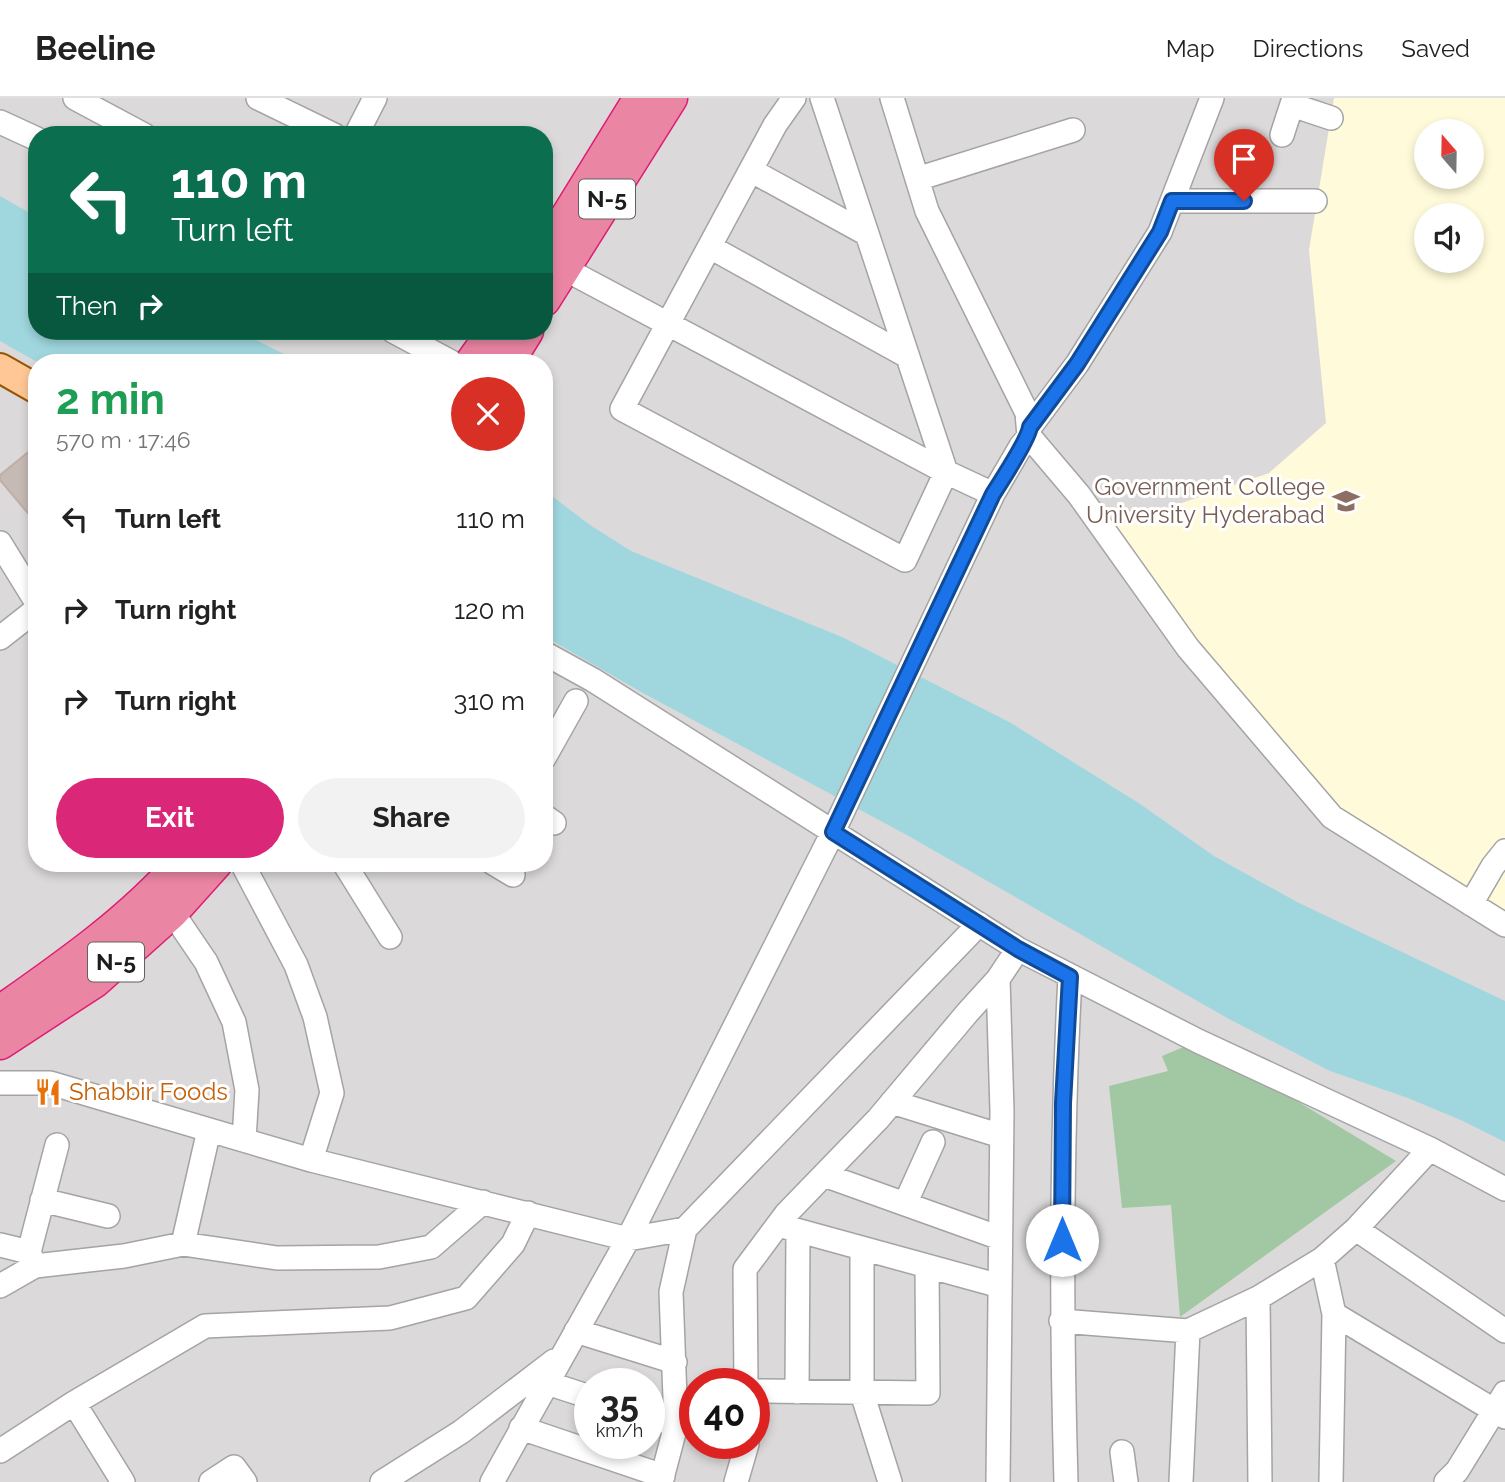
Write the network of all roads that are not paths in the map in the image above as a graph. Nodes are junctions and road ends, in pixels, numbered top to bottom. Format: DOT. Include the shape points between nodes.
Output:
graph roads {
  1 [pos="75,98"];
  2 [pos="258,98"];
  3 [pos="375,98"];
  4 [pos="640,98"];
  5 [pos="671,98"];
  6 [pos="794,98"];
  7 [pos="822,98"];
  8 [pos="892,98"];
  9 [pos="1212,98"];
  10 [pos="1293,102"];
  11 [pos="1331,118"];
  12 [pos="0,122"];
  13 [pos="127,126"];
  14 [pos="316,126"];
  15 [pos="361,126"];
  16 [pos="1073,130"];
  17 [pos="28,135"];
  18 [pos="1282,135"];
  19 [pos="752,171"];
  20 [pos="917,178"];
  21 [pos="1172,201"];
  22 [pos="1315,201"];
  23 [pos="867,234"];
  24 [pos="710,247"];
  25 [pos="553,250"];
  26 [pos="553,252"];
  27 [pos="553,259"];
  28 [pos="668,323"];
  29 [pos="410,340"];
  30 [pos="436,354"];
  31 [pos="907,356"];
  32 [pos="0,368"];
  33 [pos="28,384"];
  34 [pos="1029,432"];
  35 [pos="946,471"];
  36 [pos="993,494"];
  37 [pos="0,543"];
  38 [pos="28,588"];
  39 [pos="28,616"];
  40 [pos="0,638"];
  41 [pos="553,658"];
  42 [pos="576,701"];
  43 [pos="553,742"];
  44 [pos="833,832"];
  45 [pos="1505,851"];
  46 [pos="173,872"];
  47 [pos="208,872"];
  48 [pos="247,872"];
  49 [pos="351,872"];
  50 [pos="1471,904"];
  51 [pos="172,912"];
  52 [pos="979,924"];
  53 [pos="1505,925"];
  54 [pos="390,937"];
  55 [pos="1018,949"];
  56 [pos="1070,977"];
  57 [pos="999,979"];
  58 [pos="0,1012"];
  59 [pos="0,1043"];
  60 [pos="0,1083"];
  61 [pos="892,1102"];
  62 [pos="209,1130"];
  63 [pos="1001,1136"];
  64 [pos="244,1140"];
  65 [pos="933,1142"];
  66 [pos="57,1145"];
  67 [pos="1430,1149"];
  68 [pos="311,1160"];
  69 [pos="824,1175"];
  70 [pos="1505,1189"];
  71 [pos="42,1200"];
  72 [pos="483,1202"];
  73 [pos="905,1204"];
  74 [pos="528,1213"];
  75 [pos="108,1216"];
  76 [pos="788,1228"];
  77 [pos="685,1229"];
  78 [pos="1356,1229"];
  79 [pos="1000,1238"];
  80 [pos="628,1239"];
  81 [pos="183,1244"];
  82 [pos="0,1245"];
  83 [pos="862,1250"];
  84 [pos="32,1259"];
  85 [pos="1322,1259"];
  86 [pos="927,1266"];
  87 [pos="0,1286"];
  88 [pos="1000,1286"];
  89 [pos="1258,1298"];
  90 [pos="1334,1314"];
  91 [pos="1061,1321"];
  92 [pos="576,1331"];
  93 [pos="1188,1331"];
  94 [pos="1505,1331"];
  95 [pos="562,1355"];
  96 [pos="675,1362"];
  97 [pos="746,1368"];
  98 [pos="547,1383"];
  99 [pos="770,1391"];
  100 [pos="574,1392"];
  101 [pos="797,1392"];
  102 [pos="862,1393"];
  103 [pos="74,1404"];
  104 [pos="1502,1407"];
  105 [pos="665,1421"];
  106 [pos="676,1425"];
  107 [pos="521,1428"];
  108 [pos="0,1451"];
  109 [pos="1122,1452"];
  110 [pos="743,1459"];
  111 [pos="1459,1478"];
  112 [pos="662,1479"];
  113 [pos="498,1480"];
  114 [pos="123,1482"];
  115 [pos="211,1482"];
  116 [pos="244,1482"];
  117 [pos="382,1482"];
  118 [pos="736,1482"];
  119 [pos="890,1482"];
  120 [pos="998,1482"];
  121 [pos="1066,1482"];
  122 [pos="1126,1482"];
  123 [pos="1181,1482"];
  124 [pos="1260,1482"];
  125 [pos="1331,1482"];
  1 -- 13 [label="street"];
  2 -- 14 [label="street"];
  3 -- 15 [label="street"];
  4 -- 25 [label="highway, N-5"];
  5 -- 26 [label="highway, N-5"];
  6 -- 19 [label="street"];
  7 -- 23 [label="street"];
  8 -- 20 [label="street"];
  9 -- 21 [label="street"];
  10 -- 11 [label="street"];
  10 -- 18 [label="street"];
  12 -- 17 [label="street"];
  16 -- 20 [label="street"];
  19 -- 23 [label="street"];
  19 -- 24 [label="street"];
  20 -- 34 [label="street" via="928,211 1027,413"];
  21 -- 22 [label="street"];
  21 -- 34 [label="street" via="1160,232"];
  23 -- 31 [label="street"];
  24 -- 28 [label="street"];
  24 -- 31 [label="street"];
  27 -- 28 [label="street"];
  28 -- 35 [label="street"];
  28 -- 35 [label="street" via="622,409 905,560"];
  29 -- 30 [label="street"];
  31 -- 35 [label="street"];
  32 -- 33 [label="main road"];
  34 -- 36 [label="street"];
  34 -- 50 [label="street" via="1188,648 1332,817"];
  35 -- 36 [label="street"];
  36 -- 44 [label="street"];
  37 -- 38 [label="street"];
  39 -- 40 [label="street"];
  41 -- 44 [label="street"];
  42 -- 43 [label="street"];
  44 -- 52 [label="street"];
  44 -- 80 [label="street"];
  45 -- 50 [label="street"];
  46 -- 58 [label="highway, N-5" via="80,955"];
  47 -- 51 [label="highway, N-5"];
  48 -- 68 [label="street" via="296,965 315,1017 332,1093"];
  49 -- 54 [label="street"];
  50 -- 53 [label="street"];
  51 -- 59 [label="highway, N-5" via="95,981"];
  51 -- 64 [label="street" via="206,961 234,1022 247,1090"];
  52 -- 55 [label="street"];
  52 -- 77 [label="street"];
  55 -- 56 [label="street"];
  55 -- 57 [label="street"];
  56 -- 67 [label="street"];
  56 -- 91 [label="street" via="1063,1103"];
  57 -- 61 [label="street"];
  57 -- 63 [label="street"];
  60 -- 62 [label="street" via="50,1083"];
  61 -- 63 [label="street"];
  61 -- 69 [label="street"];
  62 -- 64 [label="street"];
  62 -- 81 [label="street"];
  63 -- 79 [label="street"];
  64 -- 68 [label="street"];
  65 -- 73 [label="street"];
  66 -- 71 [label="street"];
  67 -- 70 [label="street"];
  67 -- 78 [label="street"];
  68 -- 72 [label="street"];
  69 -- 73 [label="street"];
  69 -- 76 [label="street"];
  71 -- 75 [label="street"];
  71 -- 84 [label="street"];
  72 -- 74 [label="street"];
  72 -- 81 [label="street" via="431,1247 379,1257 276,1258"];
  73 -- 79 [label="street"];
  74 -- 80 [label="street"];
  74 -- 103 [label="street" via="513,1244 466,1298 390,1318 205,1326"];
  76 -- 83 [label="street"];
  76 -- 97 [label="street" via="745,1269"];
  76 -- 101 [label="street"];
  77 -- 80 [label="street"];
  77 -- 96 [label="street" via="671,1292"];
  78 -- 85 [label="street"];
  78 -- 94 [label="street"];
  79 -- 88 [label="street"];
  80 -- 92 [label="street"];
  81 -- 84 [label="street" via="124,1256"];
  82 -- 84 [label="street"];
  83 -- 86 [label="street"];
  83 -- 102 [label="street"];
  84 -- 87 [label="street"];
  85 -- 89 [label="street"];
  85 -- 90 [label="street"];
  86 -- 88 [label="street"];
  86 -- 102 [label="street" via="928,1393"];
  88 -- 120 [label="street"];
  89 -- 93 [label="street"];
  89 -- 124 [label="street"];
  90 -- 104 [label="street"];
  90 -- 125 [label="street"];
  91 -- 93 [label="street"];
  91 -- 121 [label="street"];
  92 -- 95 [label="street"];
  92 -- 96 [label="street"];
  93 -- 123 [label="street"];
  95 -- 98 [label="street"];
  95 -- 117 [label="street" via="461,1432"];
  96 -- 106 [label="street"];
  98 -- 100 [label="street"];
  98 -- 107 [label="street"];
  99 -- 101 [label="street"];
  101 -- 102 [label="street"];
  102 -- 119 [label="street"];
  103 -- 108 [label="street"];
  103 -- 114 [label="street"];
  104 -- 111 [label="street"];
  105 -- 106 [label="street"];
  106 -- 112 [label="street"];
  107 -- 112 [label="street"];
  107 -- 113 [label="street"];
  109 -- 122 [label="street"];
  110 -- 118 [label="street"];
  115 -- 116 [label="street" via="234,1467"];
}
